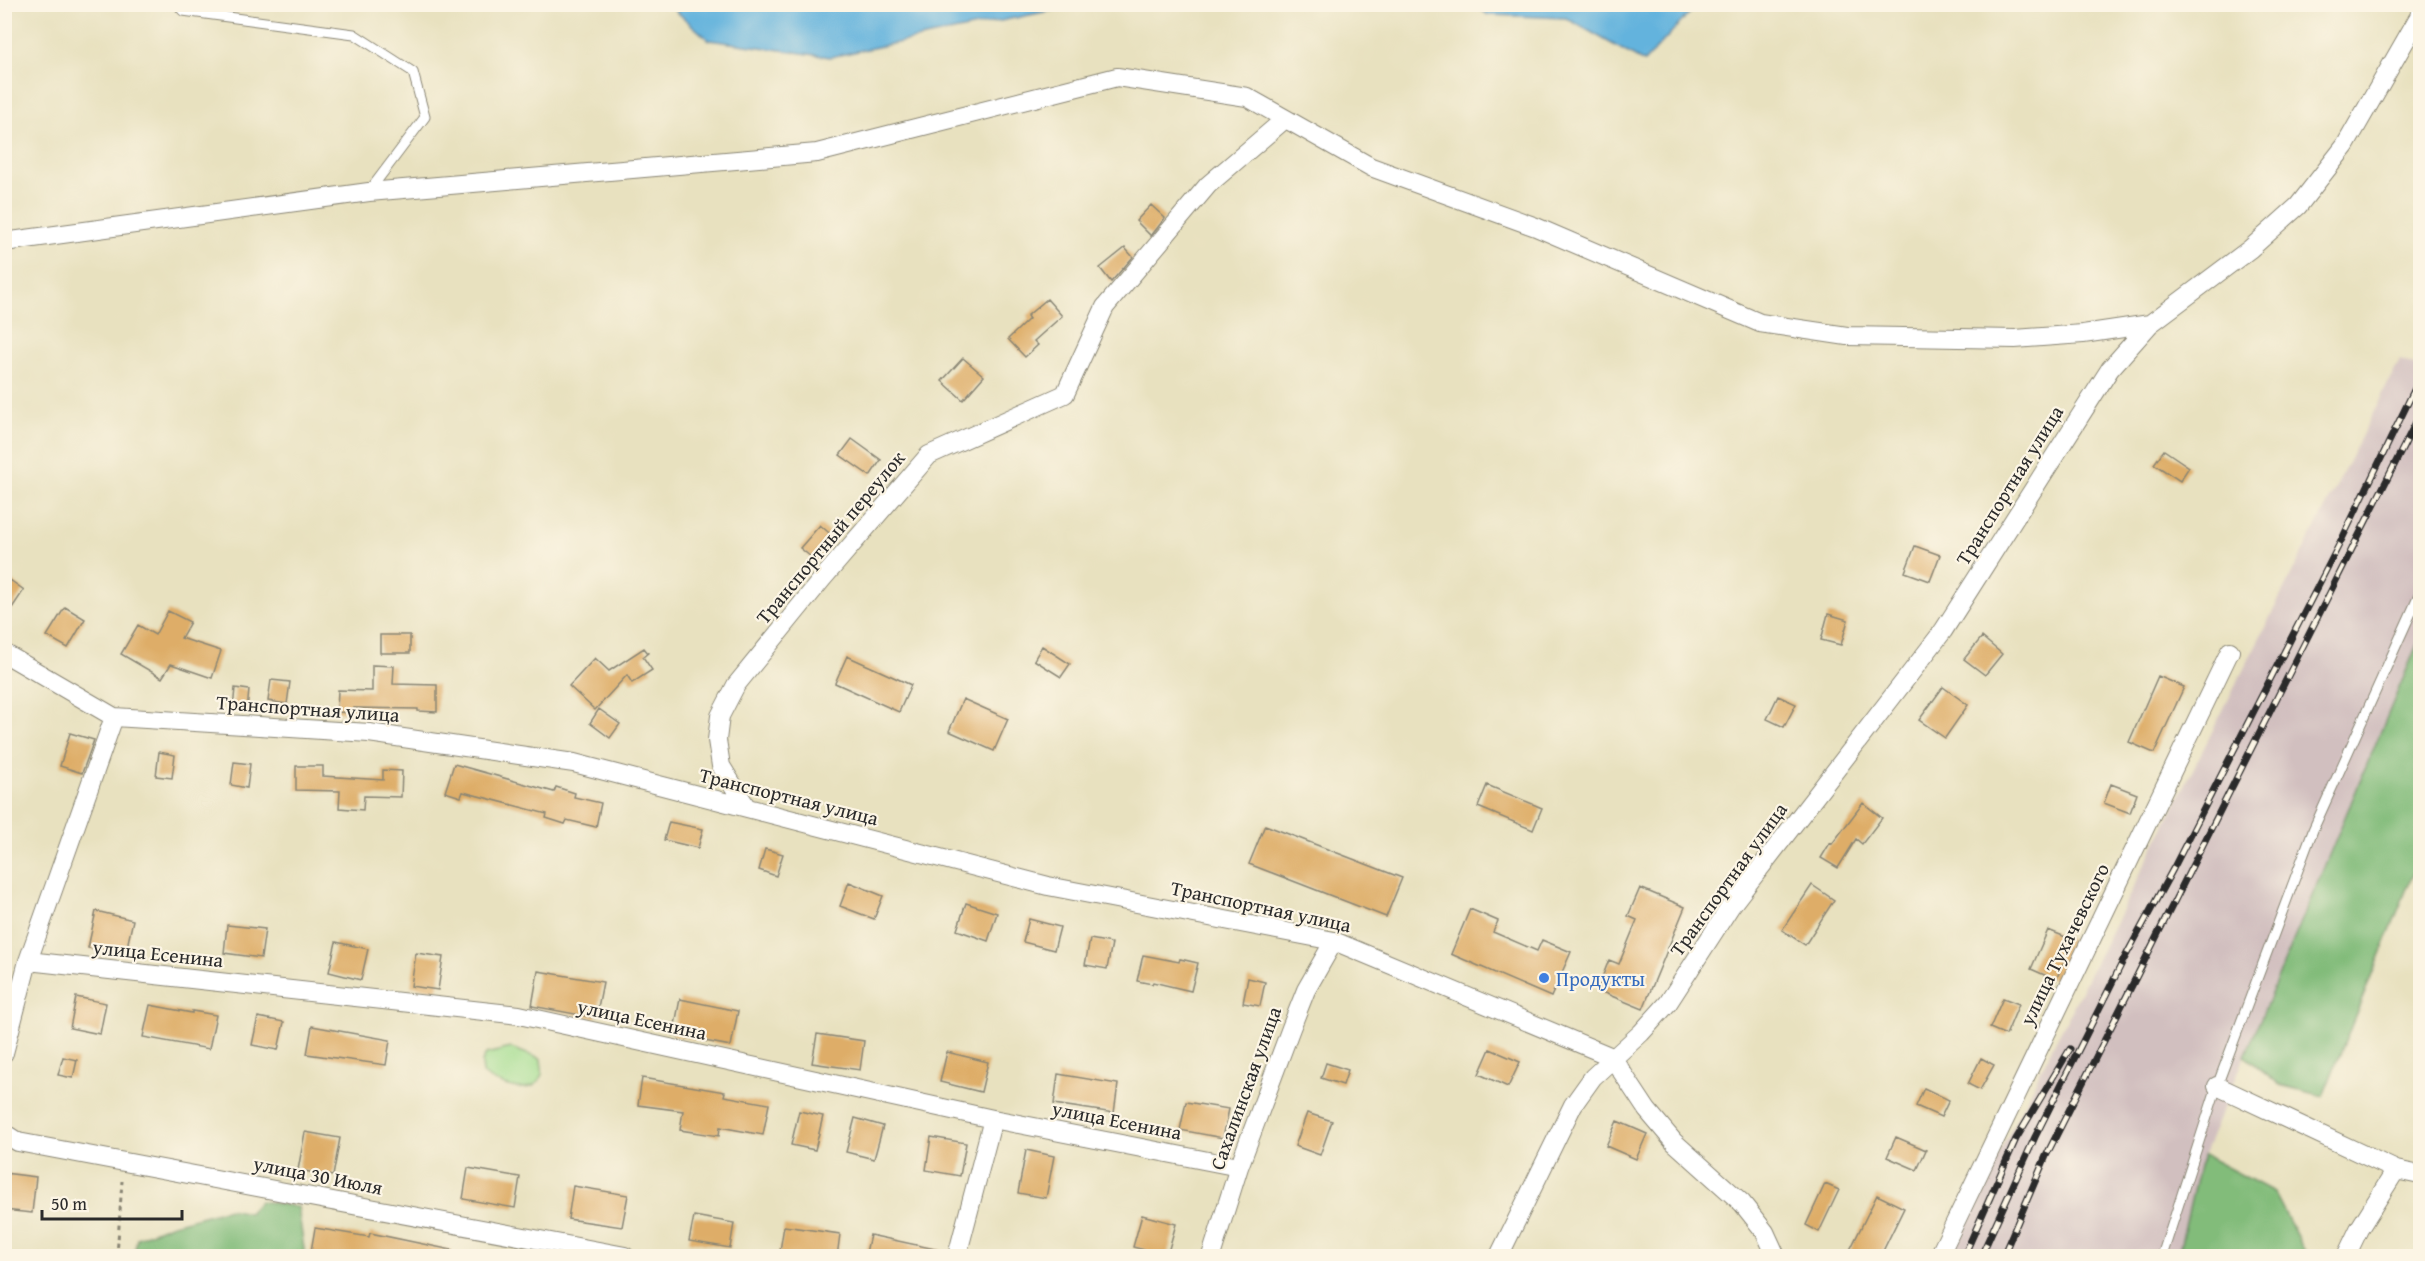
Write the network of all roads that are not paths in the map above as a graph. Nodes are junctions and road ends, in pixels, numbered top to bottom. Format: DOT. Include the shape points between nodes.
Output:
graph roads {
  1 [pos="177,4"];
  2 [pos="2421,15"];
  3 [pos="1285,118"];
  4 [pos="369,192"];
  5 [pos="4,242"];
  6 [pos="2150,324"];
  7 [pos="2421,593"];
  8 [pos="2230,651"];
  9 [pos="4,653"];
  10 [pos="114,717"];
  11 [pos="747,808"];
  12 [pos="1334,941"];
  13 [pos="28,961"];
  14 [pos="4,1053"];
  15 [pos="1612,1057"];
  16 [pos="2217,1086"];
  17 [pos="993,1119"];
  18 [pos="9,1138"];
  19 [pos="1239,1167"];
  20 [pos="2396,1170"];
  21 [pos="2421,1175"];
  22 [pos="625,1257"];
  23 [pos="957,1257"];
  24 [pos="1211,1257"];
  25 [pos="1499,1257"];
  26 [pos="1776,1257"];
  27 [pos="1939,1257"];
  28 [pos="2162,1257"];
  29 [pos="2346,1257"];
  1 -- 4 [label="lane" via="183,11 354,34 413,72 425,117"];
  2 -- 6 [label="street, Транспортная улица" via="2345,146 2298,206 2250,249"];
  3 -- 4 [label="street" via="1247,97 1117,77 817,153"];
  3 -- 6 [label="street" via="1371,167 1536,227 1760,323 1847,336 2015,339"];
  3 -- 11 [label="street, Транспортный переулок" via="1208,185 1105,307 1065,394 929,455 736,685 720,716 717,740 721,766"];
  4 -- 5 [label="street"];
  6 -- 15 [label="street, Транспортная улица" via="2110,369 1943,631 1730,907 1668,1003"];
  7 -- 16 [label="lane" via="2313,831"];
  8 -- 27 [label="street, улица Тухачевского"];
  9 -- 10 [label="street, Транспортная улица"];
  10 -- 11 [label="street, Транспортная улица" via="369,733 574,764"];
  10 -- 13 [label="street"];
  11 -- 12 [label="street, Транспортная улица" via="1048,886"];
  12 -- 15 [label="street, Транспортная улица"];
  12 -- 19 [label="street, Сахалинская улица" via="1306,990"];
  13 -- 14 [label="street"];
  13 -- 17 [label="street, улица Есенина" via="519,1015"];
  15 -- 25 [label="street" via="1573,1105"];
  15 -- 26 [label="street" via="1674,1142 1742,1203 1765,1232"];
  16 -- 20 [label="street"];
  16 -- 28 [label="lane"];
  17 -- 19 [label="street, улица Есенина"];
  17 -- 23 [label="street"];
  18 -- 22 [label="street, улица 30 Июля"];
  19 -- 24 [label="street, Сахалинская улица"];
  20 -- 21 [label="street"];
  20 -- 29 [label="street"];
}
